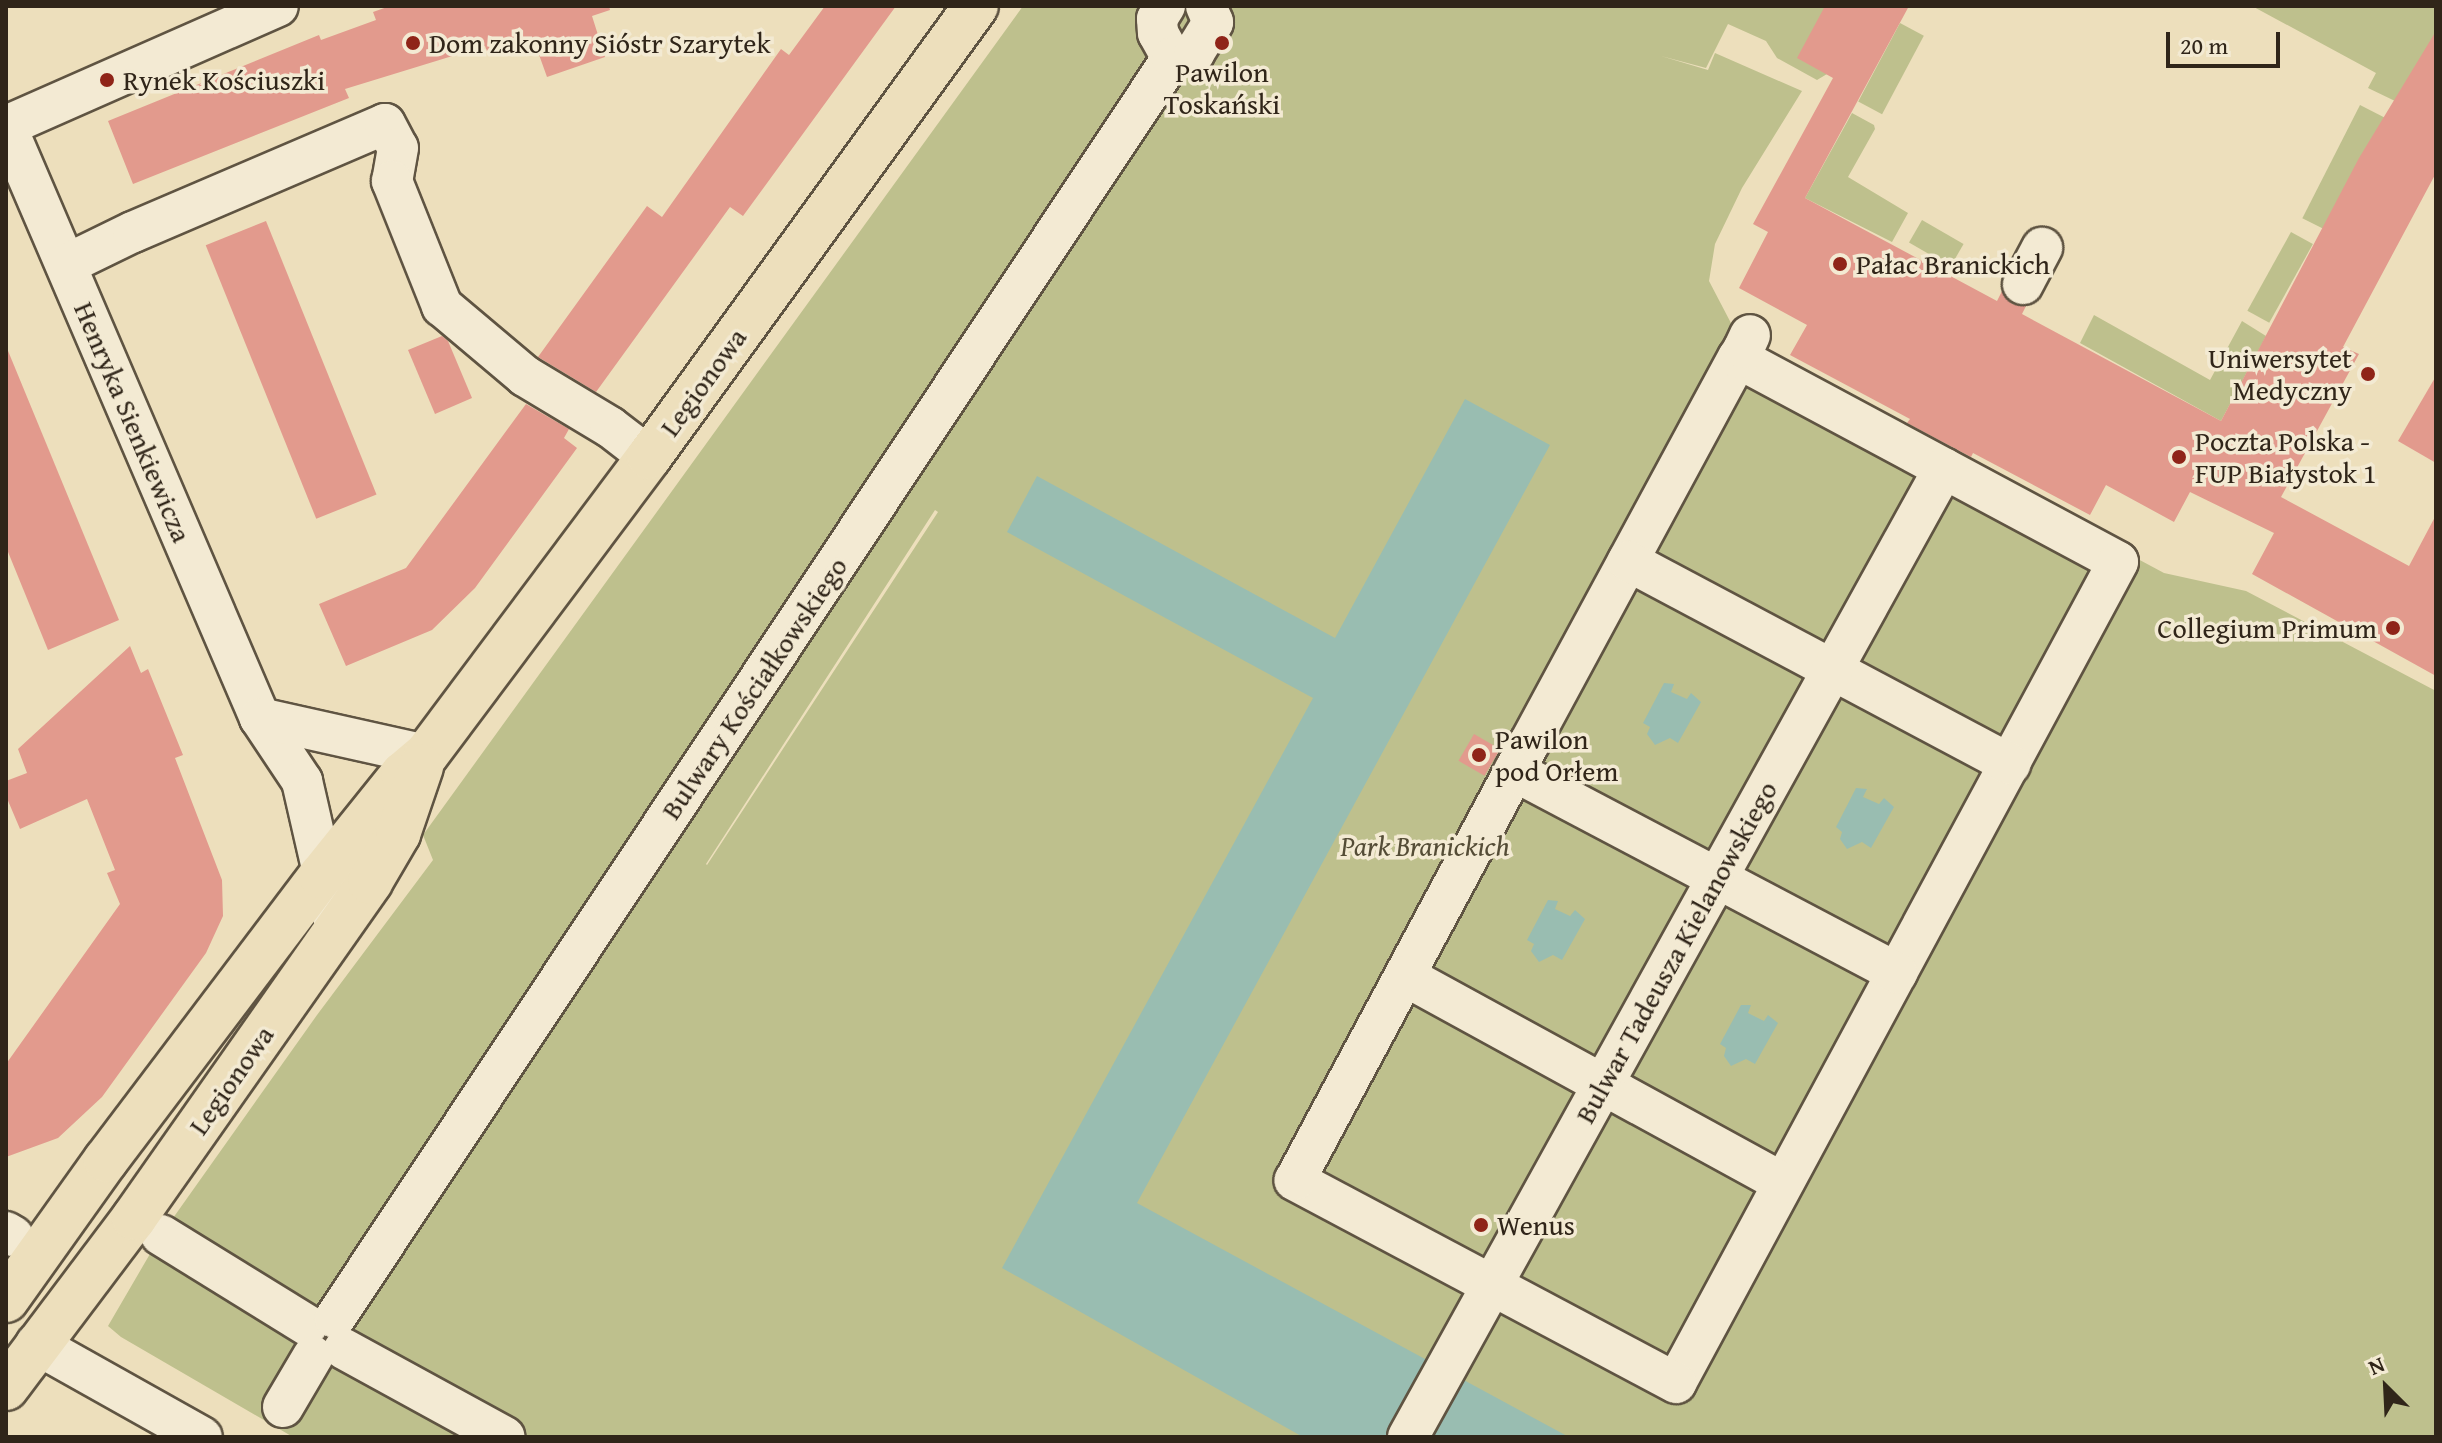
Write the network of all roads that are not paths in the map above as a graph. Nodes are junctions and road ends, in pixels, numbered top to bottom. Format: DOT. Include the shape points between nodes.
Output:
graph roads {
  1 [pos="278,6"];
  2 [pos="976,6"];
  3 [pos="1165,6"];
  4 [pos="1207,6"];
  5 [pos="1172,58"];
  6 [pos="6,126"];
  7 [pos="2042,248"];
  8 [pos="67,264"];
  9 [pos="2023,284"];
  10 [pos="649,457"];
  11 [pos="1944,468"];
  12 [pos="1628,561"];
  13 [pos="1832,670"];
  14 [pos="260,718"];
  15 [pos="426,755"];
  16 [pos="2010,764"];
  17 [pos="1514,771"];
  18 [pos="321,876"];
  19 [pos="1717,878"];
  20 [pos="336,930"];
  21 [pos="1897,973"];
  22 [pos="1405,976"];
  23 [pos="1603,1084"];
  24 [pos="1783,1183"];
  25 [pos="161,1235"];
  26 [pos="1491,1285"];
  27 [pos="6,1300"];
  28 [pos="325,1337"];
  29 [pos="36,1344"];
  30 [pos="6,1388"];
  31 [pos="283,1407"];
  32 [pos="202,1437"];
  33 [pos="505,1437"];
  34 [pos="1408,1437"];
  1 -- 6 [label="street"];
  2 -- 10 [label="main road, Legionowa"];
  3 -- 5 [label="street" via="1157,19 1158,33"];
  4 -- 5 [label="street, Bulwary Kościałkowskiego" via="1213,22 1194,53"];
  5 -- 28 [label="street, Bulwary Kościałkowskiego"];
  6 -- 8 [label="street, Henryka Sienkiewicza"];
  7 -- 9 [label="street"];
  8 -- 10 [label="street" via="385,124 398,148 392,181 442,306 525,376"];
  8 -- 14 [label="street, Henryka Sienkiewicza"];
  10 -- 15 [label="main road, Legionowa"];
  11 -- 12 [label="street" via="1744,346"];
  11 -- 13 [label="street, Bulwar Tadeusza Kielanowskiego"];
  11 -- 16 [label="street" via="2118,562"];
  12 -- 13 [label="street"];
  12 -- 17 [label="street"];
  13 -- 16 [label="street"];
  13 -- 19 [label="street, Bulwar Tadeusza Kielanowskiego"];
  14 -- 15 [label="street"];
  14 -- 18 [label="street, Henryka Sienkiewicza" via="276,793 297,845"];
  15 -- 18 [label="main road, Legionowa" via="403,774"];
  15 -- 20 [label="main road, Legionowa" via="398,834"];
  16 -- 21 [label="street"];
  17 -- 19 [label="street"];
  17 -- 22 [label="street"];
  18 -- 20 [label="street, Henryka Sienkiewicza"];
  18 -- 27 [label="main road, Legionowa"];
  19 -- 21 [label="street"];
  19 -- 23 [label="street, Bulwar Tadeusza Kielanowskiego"];
  20 -- 29 [label="main road, Legionowa" via="117,1242"];
  21 -- 24 [label="street"];
  22 -- 23 [label="street"];
  22 -- 26 [label="street" via="1295,1180"];
  23 -- 24 [label="street"];
  23 -- 26 [label="street, Bulwar Tadeusza Kielanowskiego"];
  24 -- 26 [label="street" via="1676,1383"];
  25 -- 28 [label="street"];
  26 -- 34 [label="street, Bulwar Tadeusza Kielanowskiego"];
  28 -- 31 [label="street, Bulwary Kościałkowskiego"];
  28 -- 33 [label="street"];
  29 -- 30 [label="main road, Legionowa"];
  29 -- 32 [label="street"];
}
